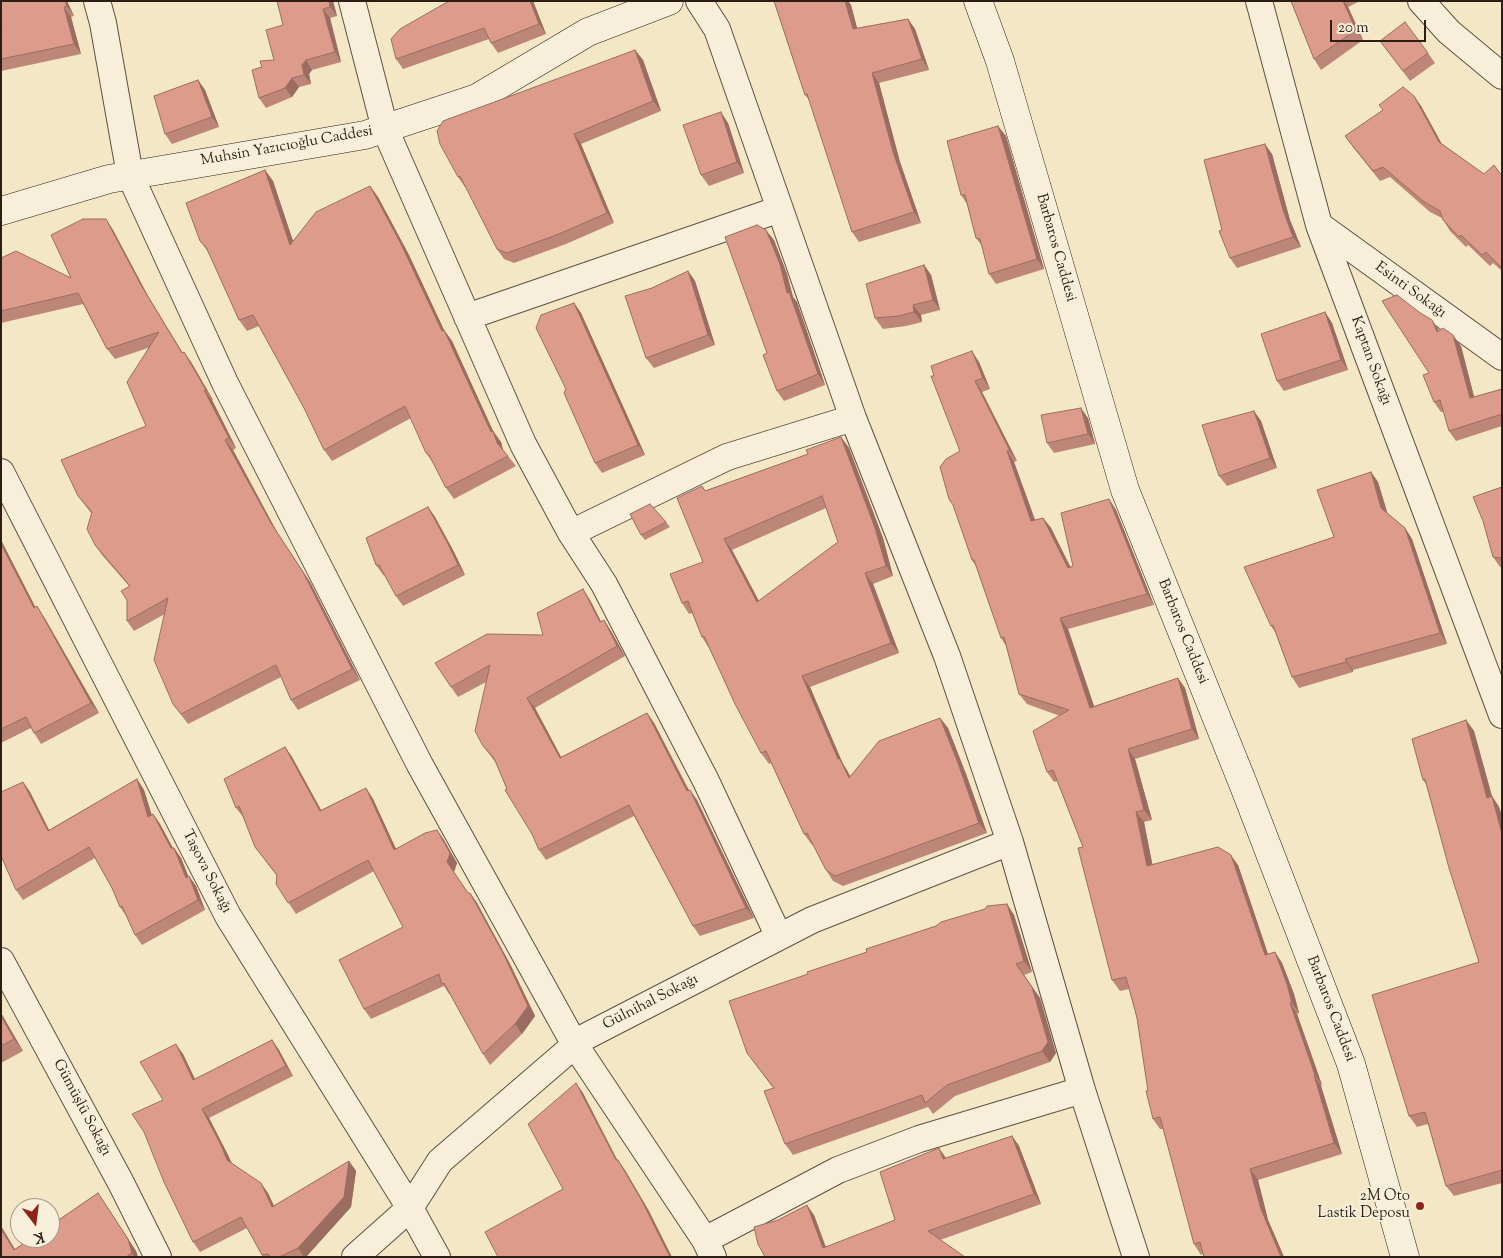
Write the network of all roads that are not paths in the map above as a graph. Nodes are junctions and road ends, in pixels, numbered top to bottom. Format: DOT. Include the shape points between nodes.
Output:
graph roads {
  1 [pos="97,1"];
  2 [pos="352,1"];
  3 [pos="669,1"];
  4 [pos="699,1"];
  5 [pos="978,1"];
  6 [pos="1259,1"];
  7 [pos="1421,1"];
  8 [pos="1502,76"];
  9 [pos="385,129"];
  10 [pos="130,175"];
  11 [pos="780,208"];
  12 [pos="1,211"];
  13 [pos="1319,225"];
  14 [pos="467,317"];
  15 [pos="1502,357"];
  16 [pos="853,418"];
  17 [pos="1,472"];
  18 [pos="571,533"];
  19 [pos="1502,715"];
  20 [pos="1010,842"];
  21 [pos="778,936"];
  22 [pos="1,961"];
  23 [pos="575,1045"];
  24 [pos="1082,1090"];
  25 [pos="410,1208"];
  26 [pos="709,1249"];
  27 [pos="158,1257"];
  28 [pos="355,1257"];
  29 [pos="437,1257"];
  30 [pos="1136,1257"];
  31 [pos="1405,1257"];
  1 -- 10 [label="street"];
  2 -- 9 [label="street"];
  3 -- 9 [label="street, Muhsin Yazıcıoğlu Caddesi" via="588,32 477,98"];
  4 -- 11 [label="street" via="717,28"];
  5 -- 31 [label="street, Barbaros Caddesi" via="1000,61 1125,490 1351,1064"];
  6 -- 13 [label="street, Kaptan Sokağı"];
  7 -- 8 [label="street" via="1449,32"];
  9 -- 10 [label="street, Muhsin Yazıcıoğlu Caddesi" via="366,135"];
  9 -- 14 [label="street"];
  10 -- 12 [label="street, Muhsin Yazıcıoğlu Caddesi"];
  10 -- 23 [label="street" via="224,383 411,747"];
  11 -- 14 [label="street"];
  11 -- 16 [label="street"];
  13 -- 15 [label="street, Esinti Sokağı"];
  13 -- 19 [label="street, Kaptan Sokağı"];
  14 -- 18 [label="street" via="523,444"];
  16 -- 18 [label="street" via="727,457"];
  16 -- 20 [label="street" via="947,656"];
  17 -- 25 [label="street, Taşova Sokağı" via="228,916"];
  18 -- 21 [label="street" via="604,584 706,781"];
  20 -- 21 [label="street, Gülnihal Sokağı"];
  20 -- 24 [label="street"];
  21 -- 23 [label="street, Gülnihal Sokağı" via="582,1038"];
  22 -- 27 [label="street, Gümüşlü Sokağı"];
  23 -- 25 [label="street, Gülnihal Sokağı" via="440,1160"];
  23 -- 26 [label="street"];
  24 -- 26 [label="street" via="919,1139 838,1170"];
  24 -- 30 [label="street"];
  25 -- 28 [label="street, Gülnihal Sokağı"];
  25 -- 29 [label="street, Taşova Sokağı"];
}
